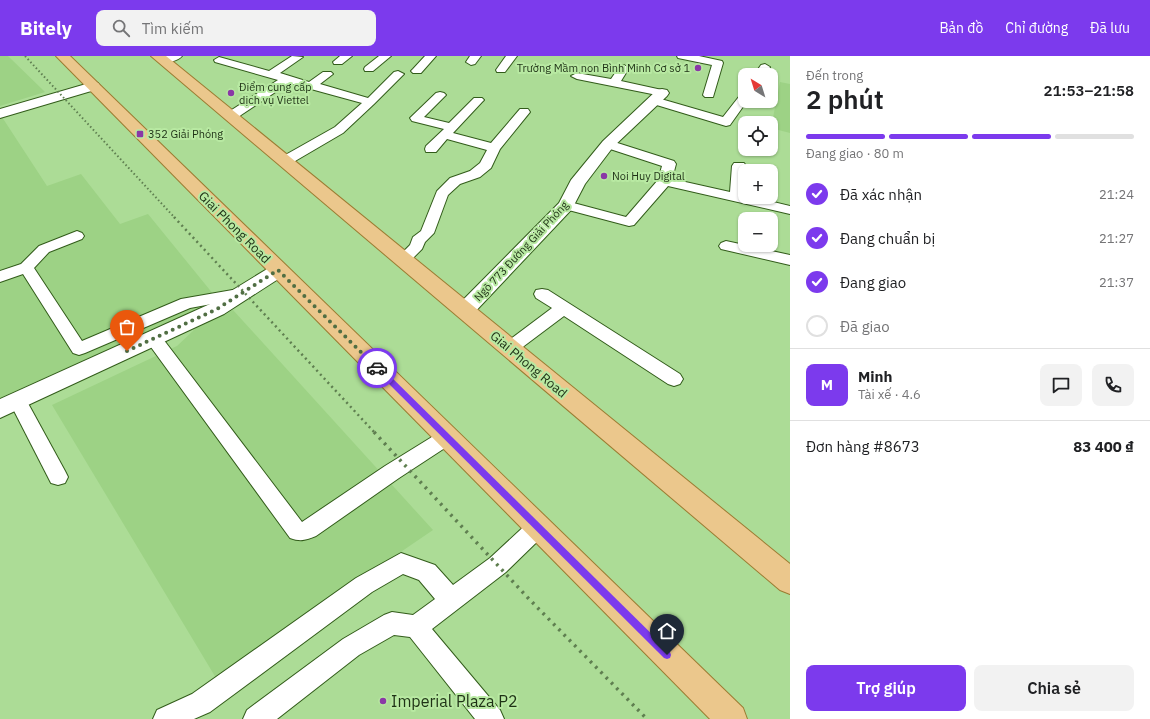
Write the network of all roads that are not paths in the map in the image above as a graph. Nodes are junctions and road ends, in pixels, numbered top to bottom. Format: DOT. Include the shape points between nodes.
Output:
graph roads {
  1 [pos="63,56"];
  2 [pos="208,56"];
  3 [pos="297,56"];
  4 [pos="386,56"];
  5 [pos="430,56"];
  6 [pos="512,56"];
  7 [pos="682,56"];
  8 [pos="166,57"];
  9 [pos="222,58"];
  10 [pos="624,68"];
  11 [pos="369,69"];
  12 [pos="501,70"];
  13 [pos="416,71"];
  14 [pos="327,74"];
  15 [pos="398,74"];
  16 [pos="270,75"];
  17 [pos="577,76"];
  18 [pos="286,80"];
  19 [pos="614,84"];
  20 [pos="93,86"];
  21 [pos="310,86"];
  22 [pos="440,95"];
  23 [pos="708,95"];
  24 [pos="658,97"];
  25 [pos="478,100"];
  26 [pos="370,102"];
  27 [pos="738,106"];
  28 [pos="524,112"];
  29 [pos="0,114"];
  30 [pos="231,116"];
  31 [pos="448,131"];
  32 [pos="608,144"];
  33 [pos="494,148"];
  34 [pos="431,149"];
  35 [pos="285,161"];
  36 [pos="738,177"];
  37 [pos="665,181"];
  38 [pos="736,198"];
  39 [pos="566,205"];
  40 [pos="790,210"];
  41 [pos="77,236"];
  42 [pos="726,246"];
  43 [pos="403,260"];
  44 [pos="790,260"];
  45 [pos="26,267"];
  46 [pos="278,270"];
  47 [pos="0,277"];
  48 [pos="244,293"];
  49 [pos="542,294"];
  50 [pos="563,308"];
  51 [pos="465,310"];
  52 [pos="154,339"];
  53 [pos="510,348"];
  54 [pos="674,379"];
  55 [pos="9,405"];
  56 [pos="447,437"];
  57 [pos="58,477"];
  58 [pos="538,527"];
  59 [pos="790,581"];
  60 [pos="451,600"];
  61 [pos="416,627"];
  62 [pos="166,719"];
  63 [pos="256,719"];
  64 [pos="491,719"];
  65 [pos="732,719"];
  1 -- 20 [label="main road, Giai Phong Road"];
  2 -- 9 [label="lane"];
  3 -- 16 [label="lane"];
  4 -- 11 [label="lane"];
  5 -- 13 [label="lane"];
  6 -- 12 [label="lane"];
  7 -- 23 [label="lane" via="718,63"];
  8 -- 30 [label="main road, Giai Phong Road"];
  9 -- 16 [label="lane"];
  10 -- 19 [label="lane"];
  14 -- 21 [label="lane"];
  15 -- 26 [label="lane"];
  16 -- 18 [label="lane"];
  17 -- 19 [label="lane"];
  18 -- 21 [label="lane"];
  18 -- 30 [label="lane"];
  19 -- 24 [label="lane"];
  20 -- 29 [label="street"];
  20 -- 46 [label="main road, Giai Phong Road"];
  21 -- 26 [label="lane"];
  22 -- 31 [label="lane" via="416,118"];
  24 -- 27 [label="lane" via="726,122"];
  24 -- 32 [label="street, Ngõ 773 Đường Giải Phóng"];
  25 -- 31 [label="lane"];
  26 -- 35 [label="lane" via="339,130"];
  28 -- 33 [label="lane"];
  30 -- 35 [label="main road, Giai Phong Road"];
  31 -- 33 [label="lane"];
  31 -- 34 [label="lane"];
  32 -- 37 [label="lane" via="669,164"];
  32 -- 39 [label="street, Ngõ 773 Đường Giải Phóng" via="577,183"];
  33 -- 43 [label="lane" via="486,165 475,174 455,181 442,194 427,233 418,240 417,246"];
  35 -- 43 [label="main road, Giai Phong Road"];
  36 -- 38 [label="lane"];
  37 -- 38 [label="lane"];
  37 -- 39 [label="lane" via="629,222"];
  38 -- 40 [label="lane"];
  39 -- 51 [label="street, Ngõ 773 Đường Giải Phóng"];
  41 -- 45 [label="lane" via="44,249"];
  42 -- 44 [label="lane"];
  43 -- 51 [label="main road, Giai Phong Road"];
  45 -- 47 [label="lane"];
  45 -- 48 [label="lane" via="80,349 187,303"];
  46 -- 48 [label="street"];
  46 -- 56 [label="main road, Giai Phong Road"];
  48 -- 52 [label="street"];
  49 -- 50 [label="lane"];
  50 -- 53 [label="lane"];
  50 -- 54 [label="lane"];
  51 -- 53 [label="main road, Giai Phong Road"];
  52 -- 55 [label="street"];
  52 -- 56 [label="lane" via="297,531 309,529"];
  53 -- 59 [label="main road, Giai Phong Road"];
  55 -- 57 [label="lane"];
  56 -- 58 [label="main road, Giai Phong Road"];
  58 -- 60 [label="lane" via="498,565"];
  58 -- 65 [label="main road, Giai Phong Road"];
  60 -- 61 [label="lane"];
  60 -- 62 [label="lane" via="427,572 401,563 364,585 200,703"];
  61 -- 63 [label="lane" via="392,623 351,647"];
  61 -- 64 [label="lane"];
}
